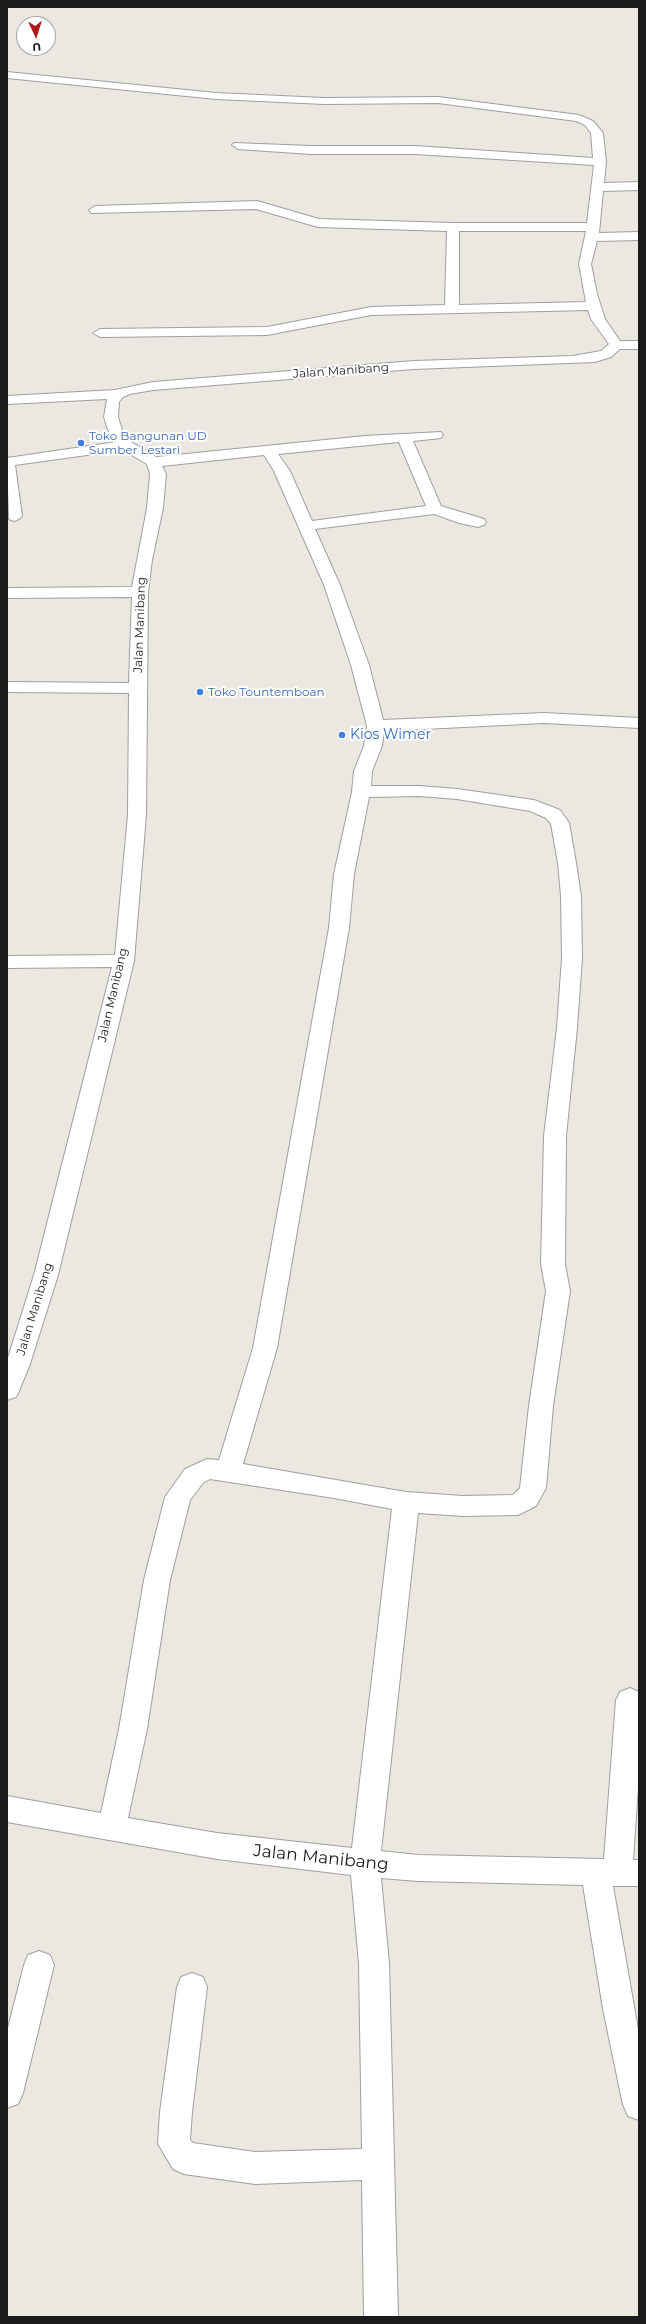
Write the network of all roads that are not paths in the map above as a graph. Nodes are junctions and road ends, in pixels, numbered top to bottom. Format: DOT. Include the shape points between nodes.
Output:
graph roads {
  1 [pos="7,75"];
  2 [pos="238,145"];
  3 [pos="600,162"];
  4 [pos="639,186"];
  5 [pos="597,187"];
  6 [pos="95,210"];
  7 [pos="454,226"];
  8 [pos="592,232"];
  9 [pos="639,236"];
  10 [pos="594,306"];
  11 [pos="452,308"];
  12 [pos="100,333"];
  13 [pos="616,345"];
  14 [pos="639,345"];
  15 [pos="118,394"];
  16 [pos="7,400"];
  17 [pos="436,435"];
  18 [pos="404,437"];
  19 [pos="126,445"];
  20 [pos="268,450"];
  21 [pos="7,462"];
  22 [pos="153,462"];
  23 [pos="435,509"];
  24 [pos="14,516"];
  25 [pos="478,522"];
  26 [pos="306,526"];
  27 [pos="140,592"];
  28 [pos="7,593"];
  29 [pos="7,686"];
  30 [pos="139,688"];
  31 [pos="639,723"];
  32 [pos="376,726"];
  33 [pos="361,792"];
  34 [pos="124,961"];
  35 [pos="7,962"];
  36 [pos="7,1391"];
  37 [pos="228,1471"];
  38 [pos="406,1502"];
  39 [pos="630,1700"];
  40 [pos="7,1809"];
  41 [pos="112,1827"];
  42 [pos="365,1863"];
  43 [pos="618,1872"];
  44 [pos="39,1965"];
  45 [pos="192,1986"];
  46 [pos="7,2093"];
  47 [pos="639,2105"];
  48 [pos="378,2164"];
  49 [pos="381,2317"];
  1 -- 3 [label="street" via="216,96 324,101 422,99 555,114 579,118 589,123 597,132"];
  2 -- 3 [label="street" via="311,150 415,150"];
  3 -- 5 [label="street"];
  4 -- 5 [label="street"];
  5 -- 8 [label="street"];
  6 -- 7 [label="street" via="257,205 318,223"];
  7 -- 8 [label="street"];
  7 -- 11 [label="street"];
  8 -- 9 [label="street"];
  8 -- 10 [label="street" via="585,264"];
  10 -- 11 [label="street"];
  10 -- 13 [label="street" via="598,319"];
  11 -- 12 [label="street" via="363,312 275,331"];
  13 -- 14 [label="street"];
  13 -- 15 [label="street, Jalan Manibang" via="606,354 595,358 414,365 153,386"];
  15 -- 16 [label="street, Jalan Manibang"];
  15 -- 19 [label="street" via="112,402 111,417 115,430"];
  17 -- 18 [label="street"];
  18 -- 20 [label="street"];
  18 -- 23 [label="street"];
  19 -- 21 [label="street"];
  19 -- 22 [label="street"];
  20 -- 22 [label="street"];
  20 -- 26 [label="street" via="282,471"];
  21 -- 24 [label="street"];
  22 -- 27 [label="street, Jalan Manibang" via="158,474 157,490"];
  23 -- 25 [label="street"];
  23 -- 26 [label="street"];
  26 -- 32 [label="street" via="332,585 360,664"];
  27 -- 28 [label="street"];
  27 -- 30 [label="street, Jalan Manibang"];
  29 -- 30 [label="street"];
  30 -- 34 [label="street, Jalan Manibang" via="137,816"];
  31 -- 32 [label="street" via="544,718"];
  32 -- 33 [label="street"];
  33 -- 37 [label="street" via="344,874 339,928 265,1348"];
  33 -- 38 [label="street" via="420,791 457,794 534,806 553,814 560,823 571,896 571,989 555,1136 553,1189 554,1264 558,1291 538,1429 533,1488 526,1499 518,1505 463,1506"];
  34 -- 35 [label="street"];
  34 -- 36 [label="street, Jalan Manibang" via="46,1275"];
  37 -- 38 [label="street"];
  37 -- 41 [label="street" via="207,1469 194,1476 178,1497 158,1580 133,1729"];
  38 -- 42 [label="street"];
  39 -- 43 [label="street"];
  40 -- 41 [label="street, Jalan Manibang"];
  41 -- 42 [label="street, Jalan Manibang" via="217,1846"];
  42 -- 43 [label="street, Jalan Manibang" via="418,1868"];
  42 -- 48 [label="street" via="374,1963"];
  43 -- 47 [label="street" via="618,2008"];
  44 -- 46 [label="street"];
  45 -- 48 [label="street" via="174,2144 184,2158 255,2168"];
  48 -- 49 [label="street"];
}
